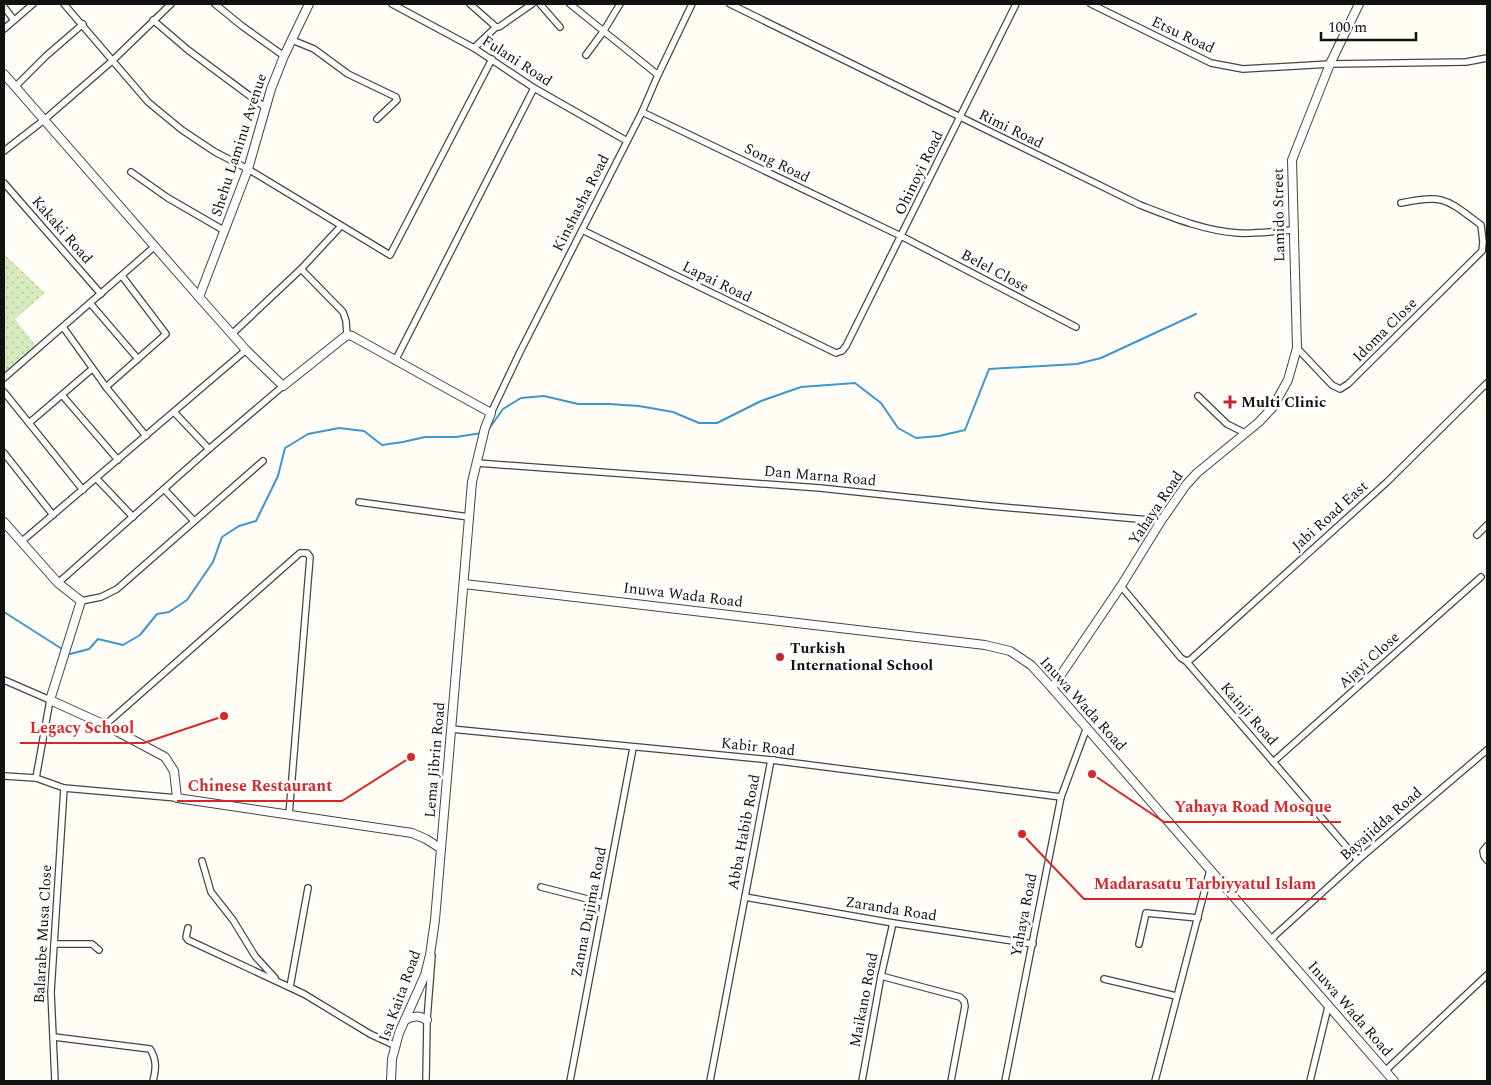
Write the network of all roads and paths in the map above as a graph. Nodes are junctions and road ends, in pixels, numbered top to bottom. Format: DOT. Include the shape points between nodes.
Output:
graph roads {
  1 [pos="33,4"];
  2 [pos="64,4"];
  3 [pos="171,4"];
  4 [pos="215,4"];
  5 [pos="309,4"];
  6 [pos="392,4"];
  7 [pos="470,4"];
  8 [pos="532,4"];
  9 [pos="540,4"];
  10 [pos="570,4"];
  11 [pos="620,4"];
  12 [pos="692,4"];
  13 [pos="730,4"];
  14 [pos="1016,4"];
  15 [pos="1090,4"];
  16 [pos="1359,4"];
  17 [pos="4,7"];
  18 [pos="14,20"];
  19 [pos="153,20"];
  20 [pos="83,24"];
  21 [pos="496,27"];
  22 [pos="560,27"];
  23 [pos="4,29"];
  24 [pos="603,32"];
  25 [pos="292,40"];
  26 [pos="474,48"];
  27 [pos="284,56"];
  28 [pos="586,56"];
  29 [pos="1487,58"];
  30 [pos="492,59"];
  31 [pos="112,62"];
  32 [pos="1330,64"];
  33 [pos="4,74"];
  34 [pos="658,75"];
  35 [pos="15,87"];
  36 [pos="534,88"];
  37 [pos="266,108"];
  38 [pos="642,112"];
  39 [pos="960,118"];
  40 [pos="378,119"];
  41 [pos="44,120"];
  42 [pos="627,141"];
  43 [pos="4,151"];
  44 [pos="248,170"];
  45 [pos="131,172"];
  46 [pos="4,183"];
  47 [pos="1401,203"];
  48 [pos="341,226"];
  49 [pos="582,230"];
  50 [pos="1293,230"];
  51 [pos="225,231"];
  52 [pos="902,236"];
  53 [pos="154,247"];
  54 [pos="301,269"];
  55 [pos="122,276"];
  56 [pos="102,294"];
  57 [pos="199,297"];
  58 [pos="90,303"];
  59 [pos="63,327"];
  60 [pos="1076,327"];
  61 [pos="1296,328"];
  62 [pos="232,334"];
  63 [pos="348,336"];
  64 [pos="1296,348"];
  65 [pos="246,350"];
  66 [pos="842,351"];
  67 [pos="138,359"];
  68 [pos="395,361"];
  69 [pos="92,369"];
  70 [pos="4,378"];
  71 [pos="1487,384"];
  72 [pos="283,386"];
  73 [pos="106,387"];
  74 [pos="4,392"];
  75 [pos="62,395"];
  76 [pos="1198,396"];
  77 [pos="174,412"];
  78 [pos="491,413"];
  79 [pos="29,423"];
  80 [pos="1245,433"];
  81 [pos="146,436"];
  82 [pos="209,449"];
  83 [pos="4,453"];
  84 [pos="118,460"];
  85 [pos="263,461"];
  86 [pos="477,463"];
  87 [pos="97,478"];
  88 [pos="164,489"];
  89 [pos="82,490"];
  90 [pos="359,502"];
  91 [pos="53,515"];
  92 [pos="133,517"];
  93 [pos="470,517"];
  94 [pos="1161,520"];
  95 [pos="194,521"];
  96 [pos="4,522"];
  97 [pos="1487,525"];
  98 [pos="1477,535"];
  99 [pos="21,542"];
  100 [pos="1481,577"];
  101 [pos="58,583"];
  102 [pos="464,584"];
  103 [pos="1121,586"];
  104 [pos="82,601"];
  105 [pos="1186,661"];
  106 [pos="4,680"];
  107 [pos="1052,688"];
  108 [pos="50,700"];
  109 [pos="105,726"];
  110 [pos="1086,727"];
  111 [pos="451,729"];
  112 [pos="633,748"];
  113 [pos="1487,750"];
  114 [pos="771,760"];
  115 [pos="1273,762"];
  116 [pos="4,776"];
  117 [pos="36,778"];
  118 [pos="974,784"];
  119 [pos="64,788"];
  120 [pos="177,798"];
  121 [pos="1061,798"];
  122 [pos="289,815"];
  123 [pos="1487,846"];
  124 [pos="440,848"];
  125 [pos="1358,860"];
  126 [pos="1487,860"];
  127 [pos="202,861"];
  128 [pos="1210,870"];
  129 [pos="540,887"];
  130 [pos="308,888"];
  131 [pos="745,897"];
  132 [pos="604,903"];
  133 [pos="1198,918"];
  134 [pos="435,920"];
  135 [pos="893,923"];
  136 [pos="188,928"];
  137 [pos="1271,939"];
  138 [pos="54,944"];
  139 [pos="1032,944"];
  140 [pos="1139,944"];
  141 [pos="98,950"];
  142 [pos="1487,975"];
  143 [pos="881,976"];
  144 [pos="1104,979"];
  145 [pos="277,980"];
  146 [pos="290,987"];
  147 [pos="1176,996"];
  148 [pos="1328,1007"];
  149 [pos="405,1020"];
  150 [pos="427,1020"];
  151 [pos="54,1037"];
  152 [pos="396,1046"];
  153 [pos="1385,1071"];
  154 [pos="55,1081"];
  155 [pos="154,1081"];
  156 [pos="392,1081"];
  157 [pos="426,1081"];
  158 [pos="570,1081"];
  159 [pos="710,1081"];
  160 [pos="862,1081"];
  161 [pos="951,1081"];
  162 [pos="1006,1081"];
  163 [pos="1155,1081"];
  164 [pos="1310,1081"];
  165 [pos="1394,1081"];
  1 -- 18 [label="street"];
  2 -- 20 [label="street"];
  3 -- 19 [label="street"];
  4 -- 27 [label="street"];
  5 -- 25 [label="street, Shehu Laminu Avenue"];
  6 -- 26 [label="street, Fulani Road"];
  7 -- 21 [label="street"];
  8 -- 21 [label="street"];
  9 -- 22 [label="street"];
  10 -- 24 [label="street"];
  11 -- 24 [label="street"];
  12 -- 34 [label="street, Kinshasha Road"];
  13 -- 39 [label="street, Rimi Road"];
  14 -- 39 [label="street, Ohinoyi Road"];
  15 -- 32 [label="street, Etsu Road" via="1211,63 1243,69"];
  16 -- 32 [label="street, Lamido Street"];
  17 -- 18 [label="street"];
  18 -- 23 [label="street"];
  19 -- 31 [label="street"];
  19 -- 37 [label="street"];
  20 -- 31 [label="street"];
  20 -- 35 [label="street"];
  21 -- 26 [label="street"];
  24 -- 28 [label="street"];
  24 -- 34 [label="street"];
  25 -- 27 [label="street, Shehu Laminu Avenue"];
  25 -- 40 [label="street" via="314,48 348,74 396,97 397,100"];
  26 -- 30 [label="street, Fulani Road"];
  27 -- 37 [label="street, Shehu Laminu Avenue"];
  29 -- 32 [label="street, Etsu Road" via="1466,62"];
  30 -- 36 [label="street, Fulani Road"];
  30 -- 48 [label="street" via="390,255"];
  31 -- 41 [label="street"];
  31 -- 44 [label="street" via="148,102 182,130"];
  32 -- 50 [label="street, Lamido Street" via="1292,160"];
  33 -- 35 [label="street"];
  34 -- 38 [label="street, Kinshasha Road"];
  35 -- 41 [label="street"];
  36 -- 42 [label="street, Fulani Road"];
  36 -- 68 [label="street"];
  37 -- 44 [label="street, Shehu Laminu Avenue"];
  38 -- 42 [label="street, Kinshasha Road"];
  38 -- 52 [label="street, Song Road"];
  39 -- 50 [label="street, Rimi Road" via="1170,217 1238,233"];
  39 -- 52 [label="street, Ohinoyi Road"];
  41 -- 43 [label="street"];
  41 -- 53 [label="street"];
  42 -- 49 [label="street, Kinshasha Road"];
  44 -- 48 [label="street"];
  44 -- 51 [label="street, Shehu Laminu Avenue"];
  45 -- 51 [label="street"];
  46 -- 56 [label="street, Kakaki Road"];
  47 -- 64 [label="street, Idoma Close" via="1426,198 1451,203 1481,225 1482,251 1340,389 1332,385"];
  48 -- 54 [label="street"];
  49 -- 66 [label="street, Lapai Road" via="836,353"];
  49 -- 78 [label="street, Kinshasha Road"];
  50 -- 61 [label="street, Lamido Street"];
  51 -- 57 [label="street, Shehu Laminu Avenue"];
  52 -- 60 [label="street, Belel Close"];
  52 -- 66 [label="street, Ohinoyi Road"];
  53 -- 55 [label="street"];
  53 -- 57 [label="street"];
  54 -- 62 [label="street"];
  54 -- 63 [label="street" via="343,312"];
  55 -- 56 [label="street"];
  55 -- 67 [label="street" via="166,334"];
  56 -- 58 [label="street"];
  57 -- 62 [label="street"];
  58 -- 59 [label="street"];
  58 -- 67 [label="street"];
  59 -- 69 [label="street"];
  59 -- 70 [label="street"];
  61 -- 64 [label="street, Yahaya Road"];
  62 -- 65 [label="street"];
  63 -- 68 [label="street"];
  63 -- 72 [label="street"];
  64 -- 80 [label="street, Yahaya Road" via="1282,394"];
  65 -- 72 [label="street"];
  65 -- 77 [label="street"];
  67 -- 73 [label="street"];
  68 -- 78 [label="street"];
  69 -- 73 [label="street"];
  69 -- 75 [label="street"];
  71 -- 105 [label="street, Jabi Road East" via="1386,482"];
  72 -- 82 [label="street"];
  73 -- 81 [label="street"];
  74 -- 79 [label="street"];
  75 -- 79 [label="street"];
  75 -- 84 [label="street"];
  76 -- 80 [label="street" via="1226,424"];
  77 -- 81 [label="street"];
  77 -- 82 [label="street"];
  78 -- 86 [label="street, Lema Jibrin Road"];
  79 -- 89 [label="street"];
  80 -- 94 [label="street, Yahaya Road" via="1197,473"];
  81 -- 84 [label="street"];
  82 -- 88 [label="street"];
  83 -- 91 [label="street"];
  84 -- 87 [label="street"];
  85 -- 95 [label="street"];
  86 -- 93 [label="street, Lema Jibrin Road" via="472,482"];
  86 -- 94 [label="street, Dan Marna Road" via="820,488"];
  87 -- 89 [label="street"];
  87 -- 92 [label="street"];
  88 -- 92 [label="street"];
  88 -- 95 [label="street"];
  89 -- 91 [label="street"];
  90 -- 93 [label="street"];
  91 -- 99 [label="street"];
  92 -- 101 [label="street"];
  93 -- 102 [label="street, Lema Jibrin Road"];
  94 -- 103 [label="street, Yahaya Road"];
  95 -- 104 [label="street" via="116,590 101,598"];
  96 -- 99 [label="street"];
  97 -- 98 [label="street"];
  99 -- 101 [label="street"];
  100 -- 115 [label="street, Ajayi Close"];
  101 -- 104 [label="street"];
  102 -- 107 [label="street, Inuwa Wada Road" via="985,645 1010,651 1031,665"];
  102 -- 111 [label="street, Lema Jibrin Road"];
  103 -- 105 [label="street, Kainji Road"];
  103 -- 107 [label="street, Yahaya Road"];
  104 -- 108 [label="street"];
  105 -- 115 [label="street, Kainji Road"];
  106 -- 108 [label="street"];
  107 -- 110 [label="street, Inuwa Wada Road"];
  108 -- 109 [label="street"];
  108 -- 117 [label="street"];
  109 -- 120 [label="street" via="165,757 174,771"];
  109 -- 122 [label="street" via="300,553 307,553 310,558"];
  110 -- 121 [label="street, Yahaya Road"];
  110 -- 128 [label="street, Inuwa Wada Road"];
  111 -- 112 [label="street, Kabir Road"];
  111 -- 124 [label="street, Lema Jibrin Road"];
  112 -- 114 [label="street, Kabir Road"];
  112 -- 132 [label="street, Zanna Dujima Road"];
  113 -- 125 [label="street, Bayajidda Road"];
  114 -- 118 [label="street, Abba Habib Road"];
  114 -- 121 [label="street, Kabir Road"];
  114 -- 131 [label="street, Abba Habib Road"];
  115 -- 125 [label="street, Kainji Road"];
  116 -- 117 [label="street"];
  117 -- 119 [label="street"];
  119 -- 120 [label="street"];
  119 -- 138 [label="street, Balarabe Musa Close"];
  120 -- 122 [label="street"];
  121 -- 139 [label="street, Yahaya Road"];
  122 -- 124 [label="street" via="412,833"];
  123 -- 126 [label="street" via="1483,854"];
  124 -- 134 [label="street, Lema Jibrin Road"];
  125 -- 137 [label="street, Bayajidda Road"];
  127 -- 145 [label="street" via="211,892 255,956"];
  128 -- 133 [label="street"];
  128 -- 137 [label="street, Inuwa Wada Road"];
  129 -- 132 [label="street"];
  130 -- 146 [label="street"];
  131 -- 135 [label="street, Zaranda Road"];
  131 -- 159 [label="street, Abba Habib Road"];
  132 -- 158 [label="street, Zanna Dujima Road"];
  133 -- 140 [label="street" via="1146,913"];
  133 -- 147 [label="street"];
  134 -- 149 [label="street, Isa Kaita Road" via="425,975"];
  134 -- 150 [label="street, Lema Jibrin Road"];
  135 -- 139 [label="street, Zaranda Road"];
  135 -- 143 [label="street, Maikano Road"];
  136 -- 145 [label="street" via="188,940"];
  137 -- 148 [label="street, Inuwa Wada Road"];
  138 -- 141 [label="street" via="92,944"];
  138 -- 151 [label="street, Balarabe Musa Close" via="51,992"];
  139 -- 162 [label="street, Yahaya Road"];
  142 -- 153 [label="street"];
  143 -- 160 [label="street, Maikano Road"];
  143 -- 161 [label="street" via="960,997 964,1001"];
  144 -- 147 [label="street"];
  145 -- 146 [label="street"];
  146 -- 152 [label="street"];
  147 -- 163 [label="street"];
  148 -- 153 [label="street, Inuwa Wada Road"];
  148 -- 164 [label="street"];
  149 -- 150 [label="street" via="412,1016"];
  149 -- 152 [label="street, Isa Kaita Road"];
  150 -- 157 [label="street, Lema Jibrin Road"];
  151 -- 154 [label="street, Balarabe Musa Close"];
  151 -- 155 [label="street" via="150,1049 155,1057"];
  152 -- 156 [label="street, Isa Kaita Road"];
  153 -- 165 [label="street, Inuwa Wada Road"];
}
